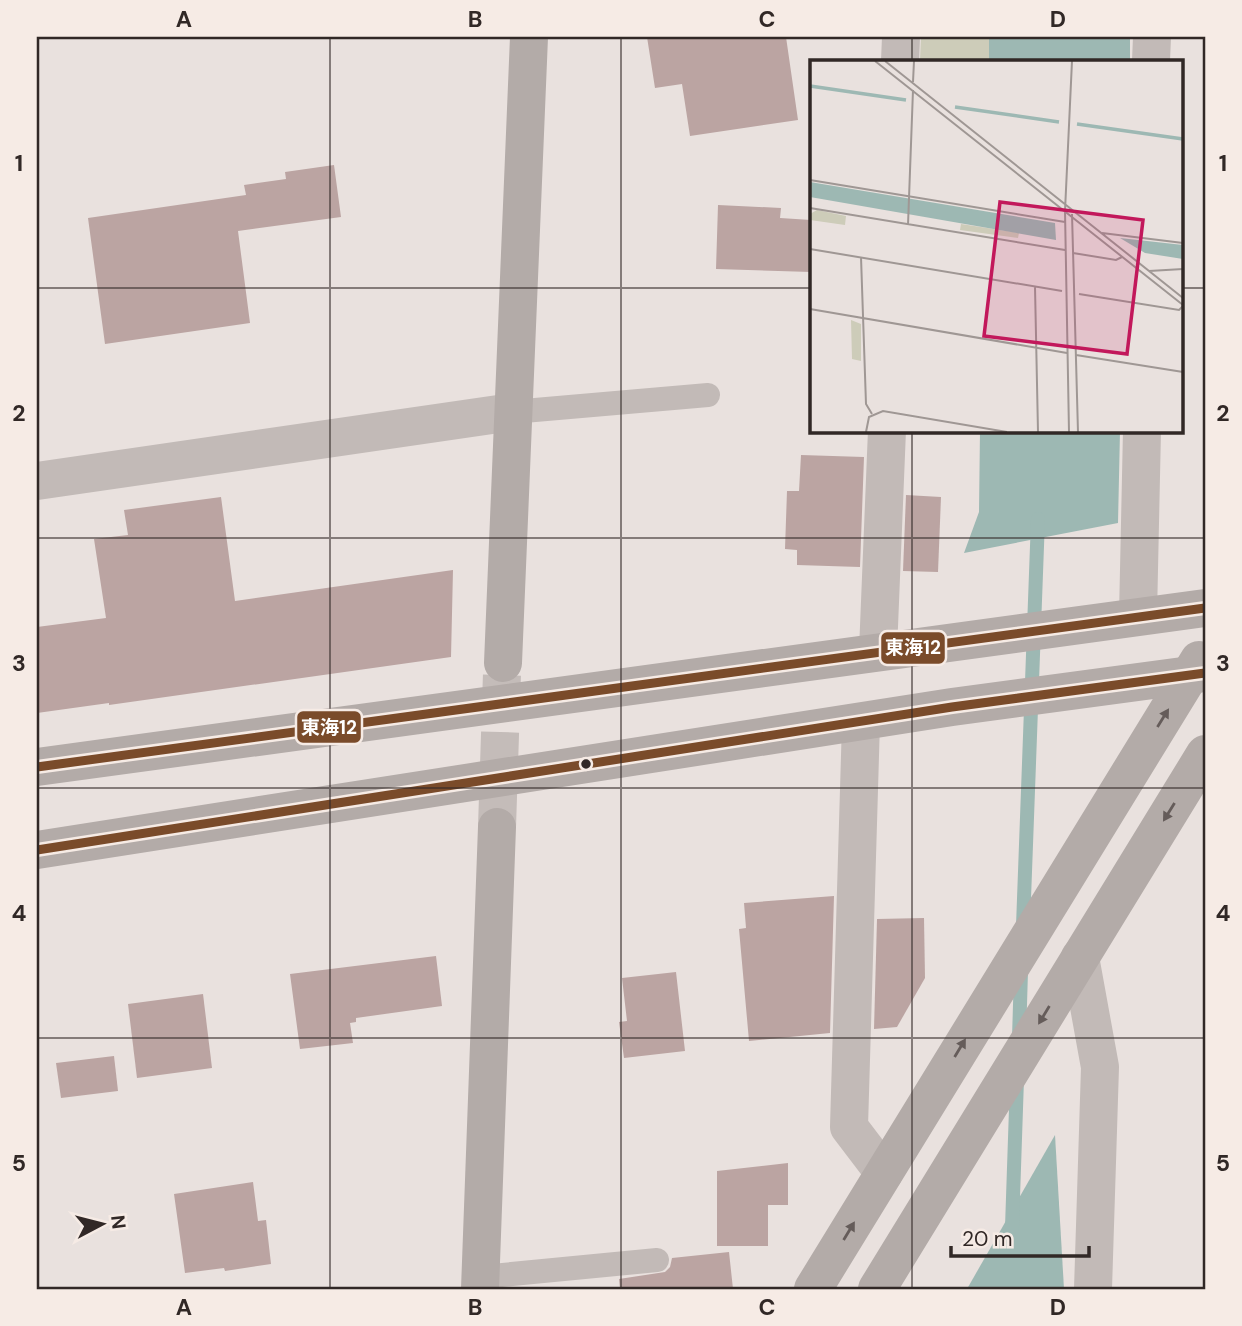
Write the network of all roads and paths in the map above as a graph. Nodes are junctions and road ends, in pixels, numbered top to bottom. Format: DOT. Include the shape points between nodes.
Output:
graph roads {
  1 [pos="529,37"];
  2 [pos="901,37"];
  3 [pos="1152,37"];
  4 [pos="900,60"];
  5 [pos="1151,60"];
  6 [pos="708,395"];
  7 [pos="512,412"];
  8 [pos="887,432"];
  9 [pos="1142,432"];
  10 [pos="37,481"];
  11 [pos="1205,608"];
  12 [pos="1138,616"];
  13 [pos="878,652"];
  14 [pos="503,663"];
  15 [pos="1200,666"];
  16 [pos="861,722"];
  17 [pos="1205,754"];
  18 [pos="37,767"];
  19 [pos="496,827"];
  20 [pos="37,850"];
  21 [pos="1080,957"];
  22 [pos="884,1173"];
  23 [pos="657,1260"];
  24 [pos="481,1283"];
  25 [pos="813,1289"];
  26 [pos="877,1289"];
  27 [pos="1093,1289"];
  1 -- 7 [label="street"];
  2 -- 4 [label="street"];
  3 -- 5 [label="street"];
  6 -- 7 [label="lane"];
  7 -- 10 [label="street"];
  7 -- 14 [label="street"];
  8 -- 13 [label="street"];
  9 -- 12 [label="street"];
  11 -- 12 [label="street"];
  12 -- 13 [label="street"];
  13 -- 18 [label="street"];
  15 -- 16 [label="street" via="1146,681"];
  22 -- 15 [label="street, one-way" via="1088,838"];
  16 -- 20 [label="street"];
  16 -- 22 [label="street" via="849,1127"];
  17 -- 21 [label="street, one-way"];
  19 -- 24 [label="street"];
  21 -- 26 [label="street, one-way"];
  21 -- 27 [label="street" via="1101,1067"];
  25 -- 22 [label="street, one-way"];
  23 -- 24 [label="lane"];
}
